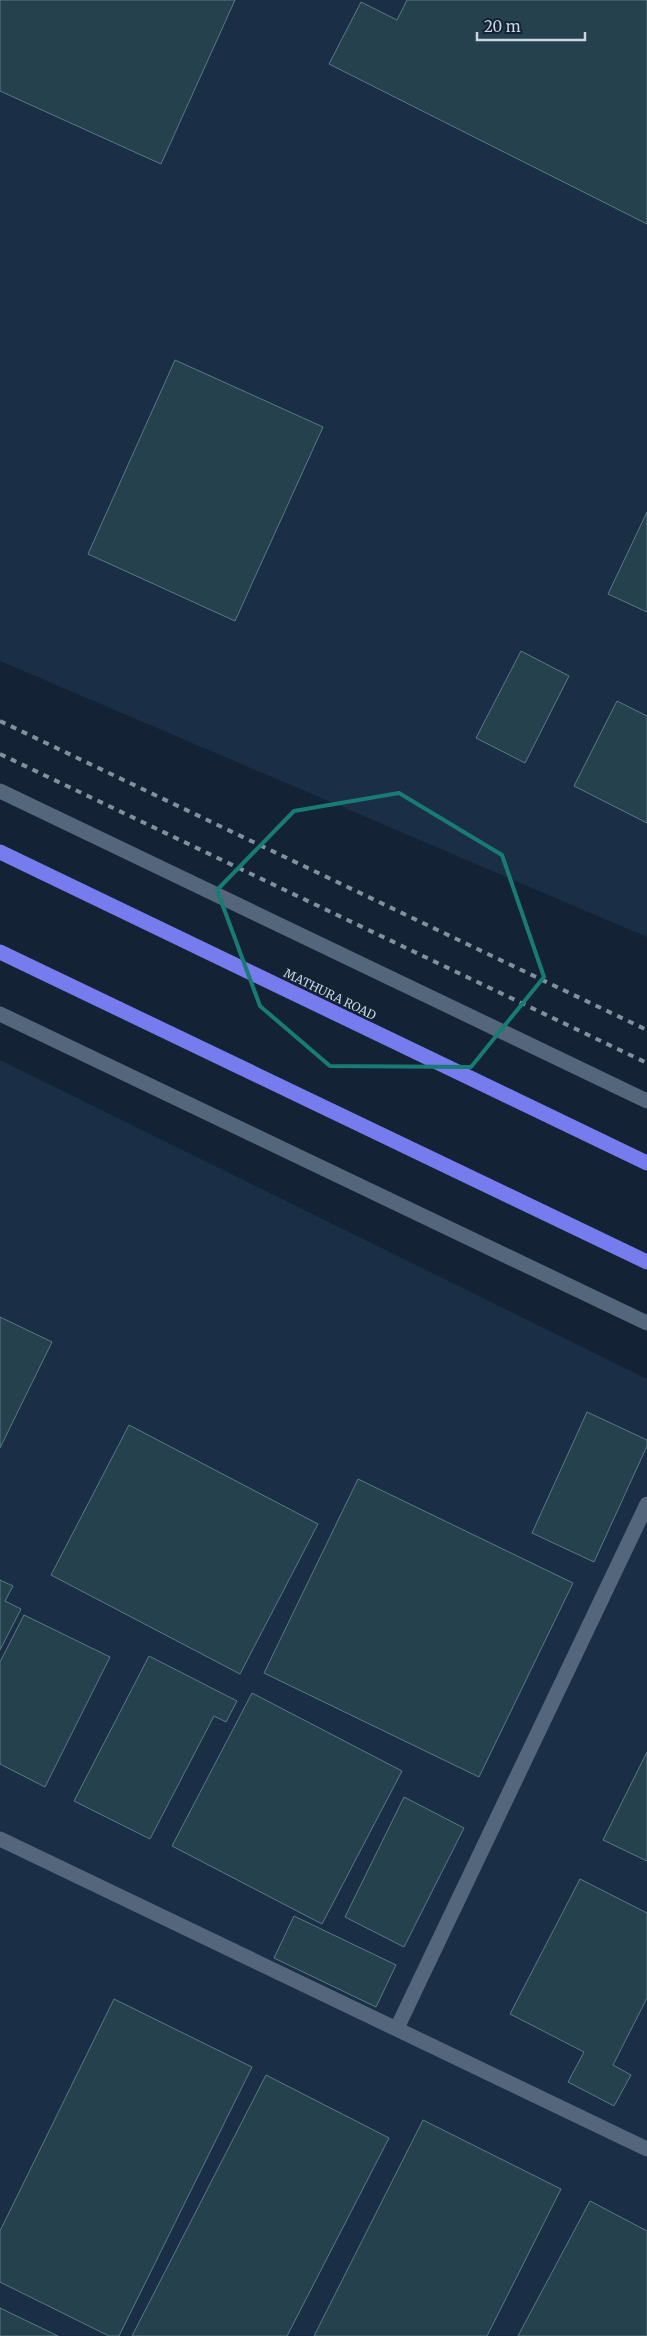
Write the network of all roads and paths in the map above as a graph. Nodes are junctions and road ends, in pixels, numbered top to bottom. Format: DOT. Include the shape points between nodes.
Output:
graph roads {
  1 [pos="0,791"];
  2 [pos="0,852"];
  3 [pos="0,952"];
  4 [pos="0,1014"];
  5 [pos="647,1101"];
  6 [pos="647,1163"];
  7 [pos="647,1262"];
  8 [pos="647,1323"];
  9 [pos="647,1504"];
  10 [pos="0,1839"];
  11 [pos="397,2028"];
  12 [pos="647,2149"];
  1 -- 5 [label="main road"];
  2 -- 6 [label="highway, MATHURA ROAD"];
  3 -- 7 [label="highway"];
  4 -- 8 [label="main road"];
  9 -- 11 [label="main road"];
  10 -- 11 [label="main road"];
  11 -- 12 [label="main road"];
}
